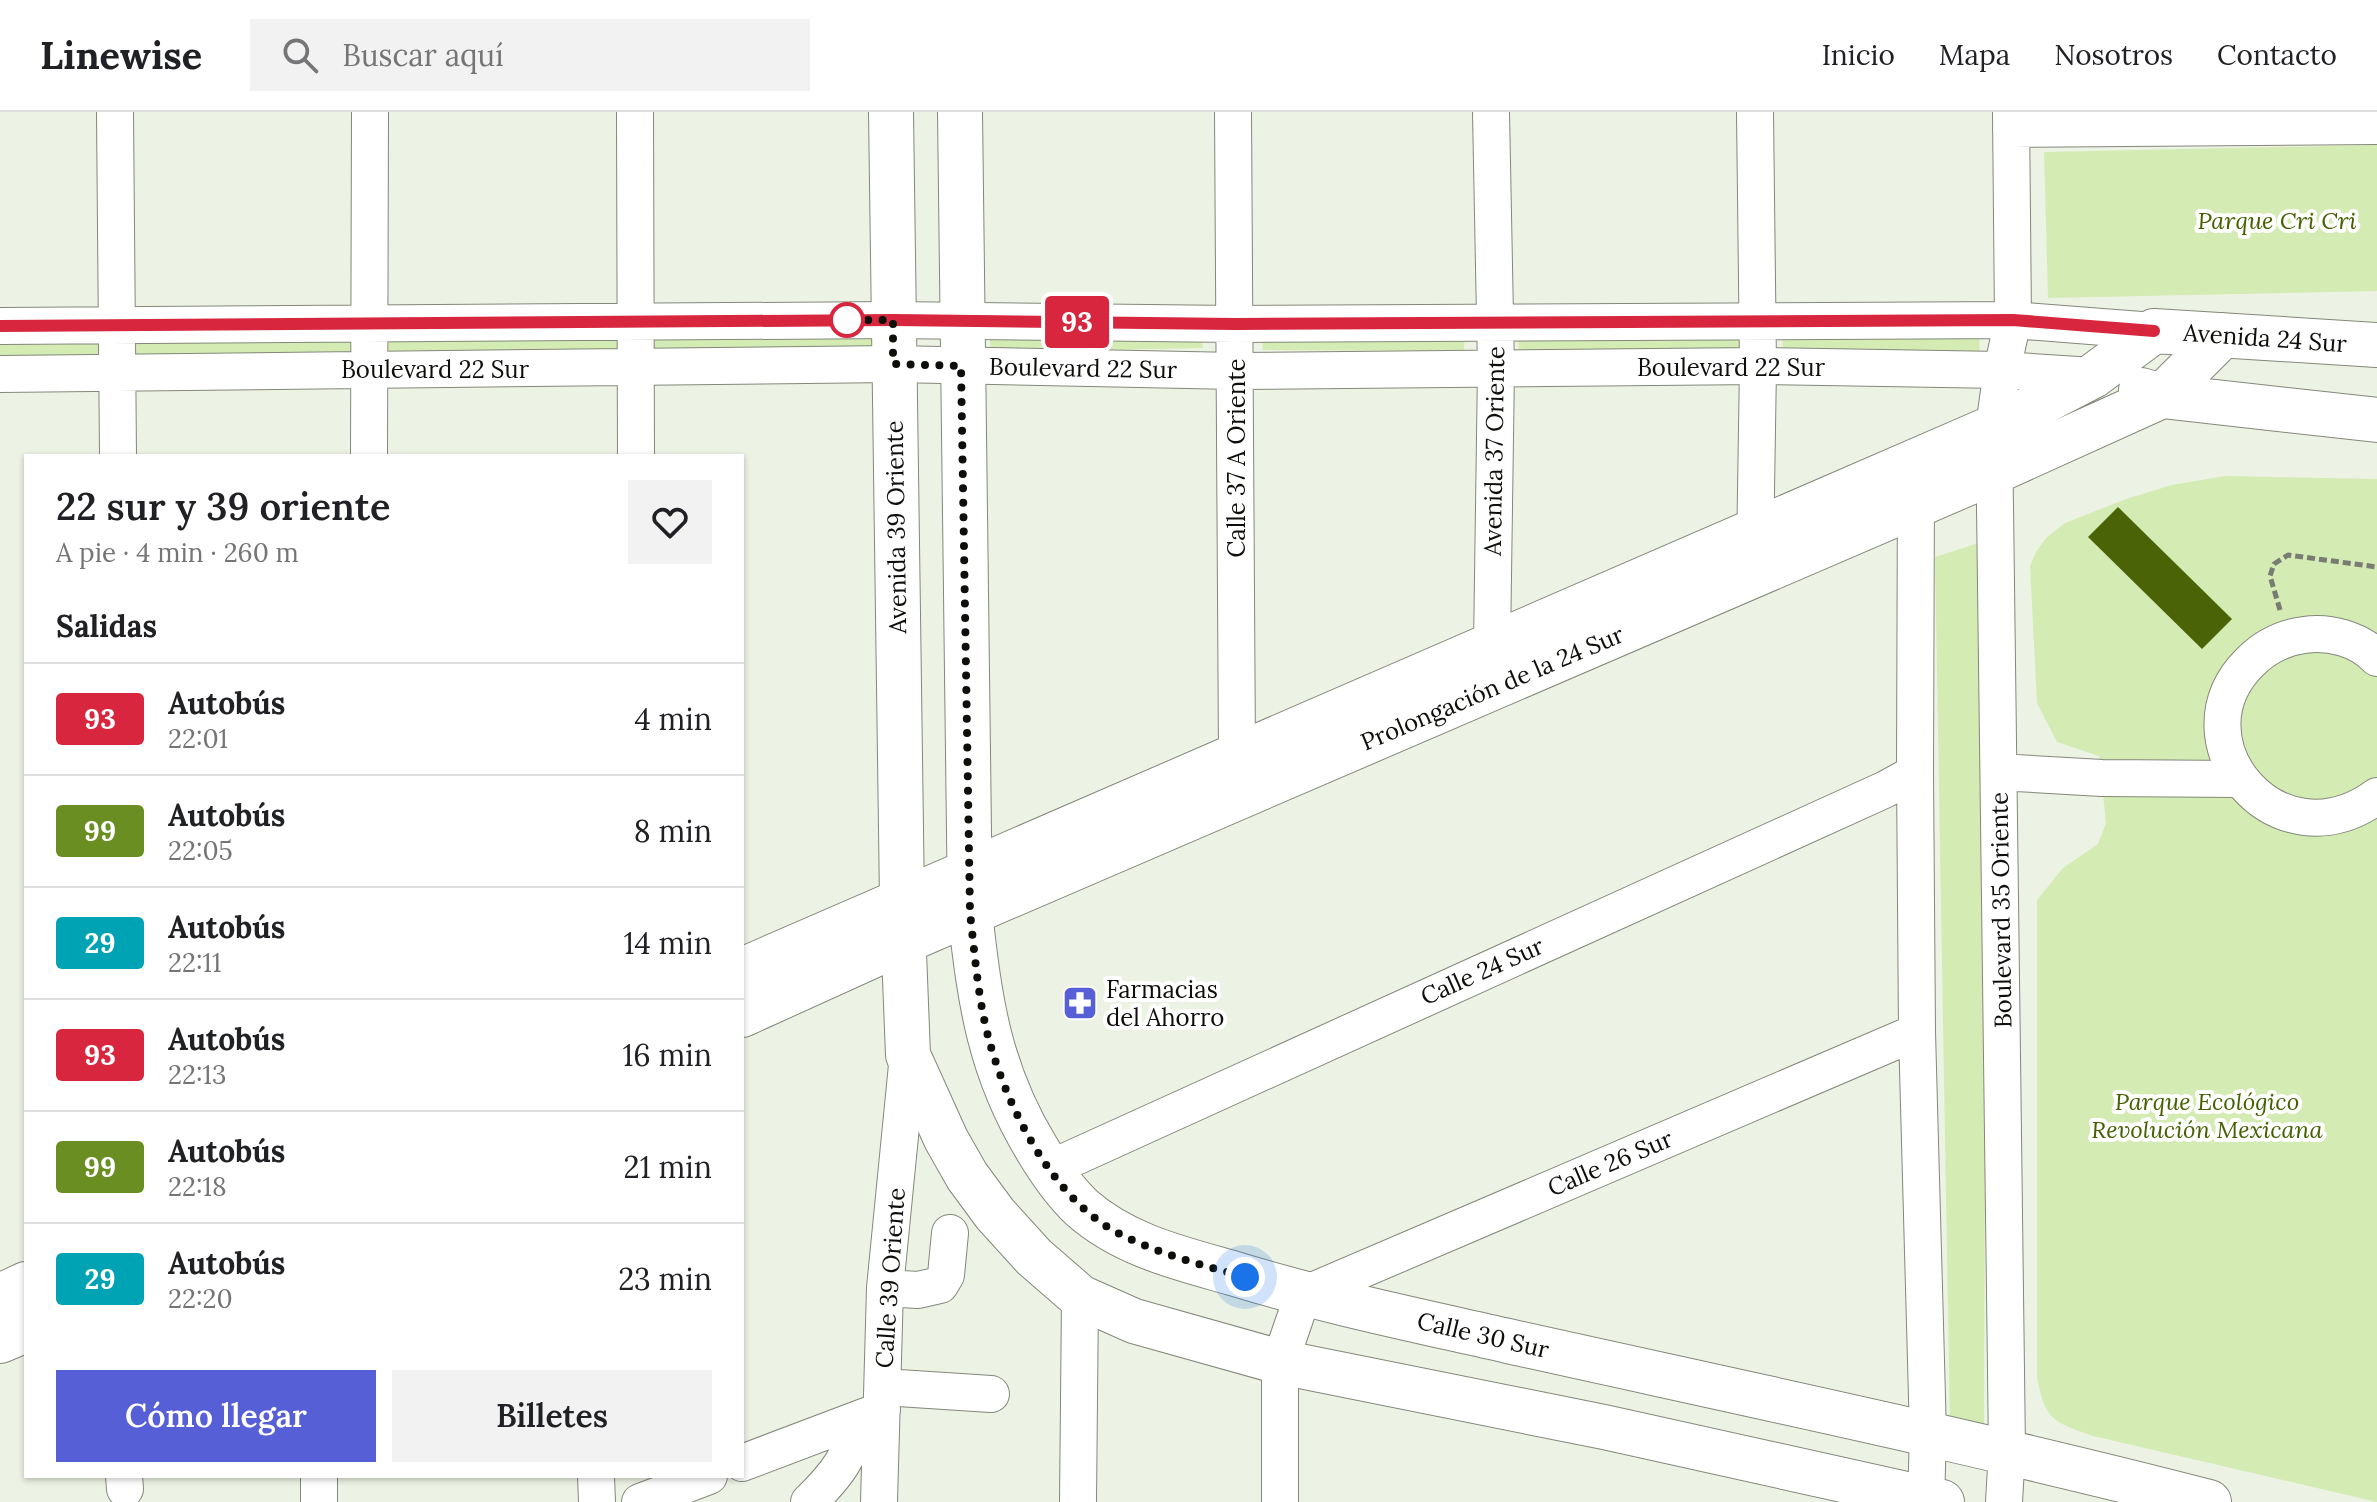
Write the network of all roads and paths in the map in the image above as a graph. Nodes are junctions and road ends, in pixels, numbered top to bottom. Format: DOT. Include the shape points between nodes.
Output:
graph roads {
  1 [pos="115,112"];
  2 [pos="370,112"];
  3 [pos="635,112"];
  4 [pos="891,112"];
  5 [pos="960,112"];
  6 [pos="1233,112"];
  7 [pos="1491,112"];
  8 [pos="1755,112"];
  9 [pos="2011,121"];
  10 [pos="2377,126"];
  11 [pos="893,320"];
  12 [pos="963,320"];
  13 [pos="2013,320"];
  14 [pos="369,322"];
  15 [pos="636,323"];
  16 [pos="1757,323"];
  17 [pos="1235,324"];
  18 [pos="1495,324"];
  19 [pos="118,325"];
  20 [pos="0,326"];
  21 [pos="2154,331"];
  22 [pos="2223,335"];
  23 [pos="2377,345"];
  24 [pos="893,364"];
  25 [pos="961,366"];
  26 [pos="1758,366"];
  27 [pos="368,368"];
  28 [pos="635,368"];
  29 [pos="1496,368"];
  30 [pos="2002,370"];
  31 [pos="1236,371"];
  32 [pos="118,372"];
  33 [pos="0,374"];
  34 [pos="2093,376"];
  35 [pos="2162,396"];
  36 [pos="2377,420"];
  37 [pos="1994,427"];
  38 [pos="118,454"];
  39 [pos="369,454"];
  40 [pos="636,454"];
  41 [pos="1915,462"];
  42 [pos="1994,472"];
  43 [pos="1918,505"];
  44 [pos="1755,532"];
  45 [pos="2377,567"];
  46 [pos="1754,575"];
  47 [pos="2287,638"];
  48 [pos="1492,646"];
  49 [pos="2377,658"];
  50 [pos="1237,755"];
  51 [pos="1999,772"];
  52 [pos="1915,773"];
  53 [pos="2240,779"];
  54 [pos="2377,796"];
  55 [pos="969,892"];
  56 [pos="904,921"];
  57 [pos="744,969"];
  58 [pos="744,1014"];
  59 [pos="1917,1032"];
  60 [pos="908,1055"];
  61 [pos="1049,1169"];
  62 [pos="950,1233"];
  63 [pos="24,1285"];
  64 [pos="885,1288"];
  65 [pos="1303,1295"];
  66 [pos="0,1296"];
  67 [pos="1080,1297"];
  68 [pos="24,1331"];
  69 [pos="0,1341"];
  70 [pos="1280,1362"];
  71 [pos="991,1394"];
  72 [pos="876,1405"];
  73 [pos="1928,1434"];
  74 [pos="2007,1450"];
  75 [pos="744,1462"];
  76 [pos="319,1478"];
  77 [pos="596,1478"];
  78 [pos="704,1478"];
  79 [pos="1931,1501"];
  80 [pos="319,1502"];
  81 [pos="597,1502"];
  82 [pos="640,1502"];
  83 [pos="809,1502"];
  84 [pos="879,1502"];
  85 [pos="1078,1502"];
  86 [pos="1280,1502"];
  87 [pos="2004,1502"];
  88 [pos="2209,1502"];
  1 -- 19 [label="street"];
  2 -- 14 [label="street"];
  3 -- 15 [label="street"];
  4 -- 11 [label="main road, Avenida 39 Oriente"];
  5 -- 12 [label="main road"];
  6 -- 17 [label="street, Calle 37 A Oriente"];
  7 -- 18 [label="street, Avenida 37 Oriente"];
  8 -- 16 [label="street"];
  9 -- 10 [label="street"];
  9 -- 13 [label="street, Boulevard 35 Oriente"];
  11 -- 12 [label="street, Boulevard 22 Sur"];
  11 -- 15 [label="street, Boulevard 22 Sur"];
  11 -- 24 [label="main road, Avenida 39 Oriente"];
  12 -- 17 [label="street, Boulevard 22 Sur"];
  12 -- 25 [label="main road"];
  13 -- 16 [label="street, Boulevard 22 Sur"];
  13 -- 21 [label="street, Boulevard 22 Sur"];
  13 -- 30 [label="street, Boulevard 35 Oriente"];
  14 -- 15 [label="street, Boulevard 22 Sur"];
  14 -- 19 [label="street, Boulevard 22 Sur"];
  14 -- 27 [label="street"];
  15 -- 28 [label="street"];
  16 -- 18 [label="street, Boulevard 22 Sur"];
  16 -- 26 [label="street"];
  17 -- 18 [label="street, Boulevard 22 Sur"];
  17 -- 31 [label="street, Calle 37 A Oriente"];
  18 -- 29 [label="street, Avenida 37 Oriente"];
  19 -- 20 [label="street, Boulevard 22 Sur"];
  19 -- 32 [label="street"];
  21 -- 22 [label="main road, Avenida 24 Sur"];
  21 -- 34 [label="main road, Prolongación de la 24 Sur"];
  22 -- 23 [label="main road, Avenida 24 Sur"];
  22 -- 35 [label="main road, Prolongación de la 24 Sur"];
  24 -- 25 [label="street, Boulevard 22 Sur"];
  24 -- 28 [label="street, Boulevard 22 Sur"];
  24 -- 56 [label="main road, Avenida 39 Oriente"];
  25 -- 31 [label="street, Boulevard 22 Sur"];
  25 -- 55 [label="main road"];
  26 -- 29 [label="street, Boulevard 22 Sur"];
  26 -- 30 [label="street, Boulevard 22 Sur"];
  26 -- 44 [label="street"];
  27 -- 28 [label="street, Boulevard 22 Sur"];
  27 -- 32 [label="street, Boulevard 22 Sur"];
  27 -- 39 [label="street"];
  28 -- 40 [label="street"];
  29 -- 31 [label="street, Boulevard 22 Sur"];
  29 -- 48 [label="street, Avenida 37 Oriente"];
  30 -- 34 [label="street, Boulevard 22 Sur"];
  30 -- 37 [label="street, Boulevard 35 Oriente"];
  31 -- 50 [label="street, Calle 37 A Oriente"];
  32 -- 33 [label="street, Boulevard 22 Sur"];
  32 -- 38 [label="street"];
  34 -- 35 [label="main road, Boulevard 22 Sur"];
  34 -- 37 [label="main road, Prolongación de la 24 Sur"];
  35 -- 36 [label="main road"];
  35 -- 42 [label="main road, Prolongación de la 24 Sur"];
  37 -- 41 [label="main road, Prolongación de la 24 Sur"];
  37 -- 42 [label="street, Boulevard 35 Oriente"];
  41 -- 43 [label="street"];
  41 -- 44 [label="main road, Prolongación de la 24 Sur"];
  42 -- 43 [label="main road, Prolongación de la 24 Sur"];
  42 -- 51 [label="street, Boulevard 35 Oriente"];
  43 -- 46 [label="main road, Prolongación de la 24 Sur"];
  43 -- 52 [label="street"];
  44 -- 46 [label="street"];
  44 -- 48 [label="main road, Prolongación de la 24 Sur"];
  45 -- 47 [label="path" via="2288,555 2274,564 2270,576"];
  46 -- 55 [label="main road, Prolongación de la 24 Sur"];
  47 -- 49 [label="street" via="2316,633 2345,638"];
  47 -- 53 [label="street" via="2262,651 2241,671 2228,698 2223,727"];
  48 -- 50 [label="main road, Prolongación de la 24 Sur"];
  50 -- 55 [label="main road, Prolongación de la 24 Sur"];
  51 -- 53 [label="street"];
  51 -- 74 [label="street, Boulevard 35 Oriente"];
  52 -- 59 [label="street"];
  52 -- 61 [label="street, Calle 24 Sur"];
  53 -- 54 [label="street" via="2281,813 2308,819 2335,818"];
  55 -- 56 [label="main road, Prolongación de la 24 Sur"];
  55 -- 61 [label="main road, Calle 30 Sur" via="989,1039 1003,1083"];
  56 -- 57 [label="main road, Prolongación de la 24 Sur"];
  56 -- 58 [label="main road, Prolongación de la 24 Sur"];
  56 -- 60 [label="main road"];
  59 -- 65 [label="street, Calle 26 Sur"];
  59 -- 73 [label="street"];
  60 -- 64 [label="street, Calle 39 Oriente"];
  60 -- 67 [label="main road" via="967,1176 1034,1257"];
  61 -- 65 [label="main road, Calle 30 Sur" via="1082,1207 1116,1232 1158,1251"];
  62 -- 64 [label="street" via="946,1275 940,1285"];
  63 -- 66 [label="main road"];
  64 -- 72 [label="street, Calle 39 Oriente"];
  65 -- 70 [label="street"];
  65 -- 73 [label="main road, Calle 30 Sur"];
  67 -- 70 [label="main road" via="1134,1321"];
  67 -- 85 [label="street"];
  68 -- 69 [label="main road"];
  70 -- 79 [label="main road" via="1604,1427"];
  70 -- 86 [label="street"];
  71 -- 72 [label="street"];
  72 -- 75 [label="street"];
  72 -- 83 [label="street" via="850,1454"];
  72 -- 84 [label="street, Calle 39 Oriente"];
  73 -- 74 [label="main road, Calle 30 Sur"];
  73 -- 79 [label="street"];
  74 -- 87 [label="street, Boulevard 35 Oriente"];
  74 -- 88 [label="main road, Calle 30 Sur"];
  76 -- 80 [label="street"];
  77 -- 81 [label="street"];
  78 -- 82 [label="street"];
}
